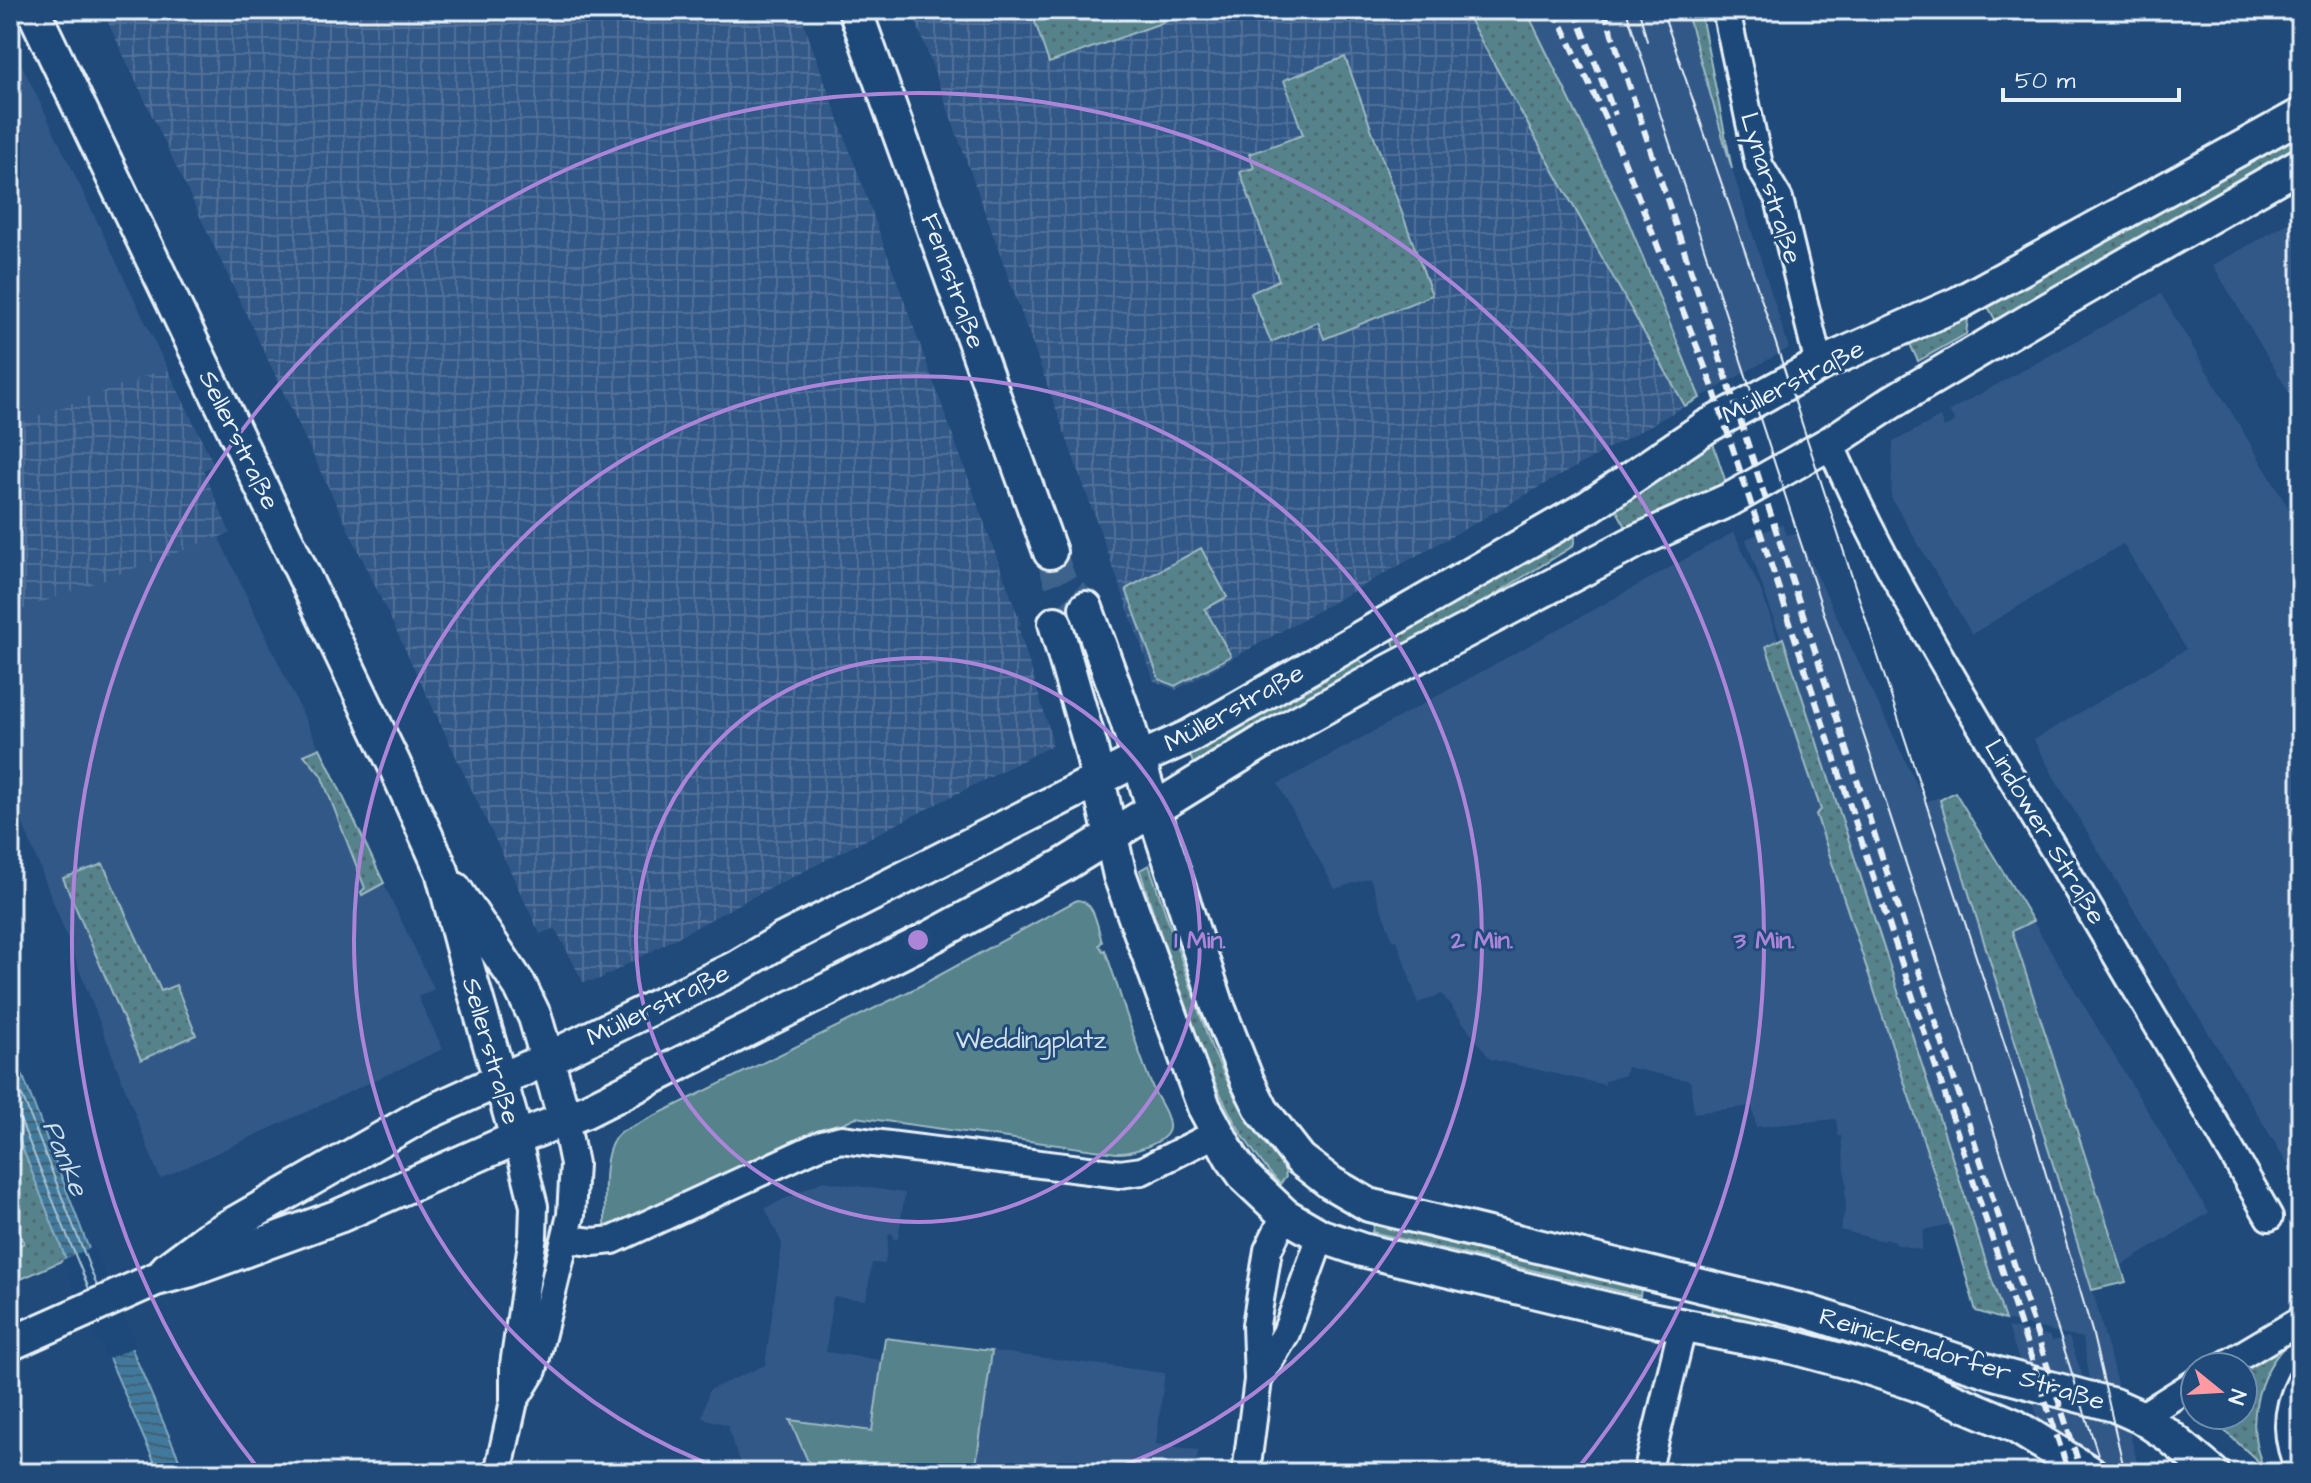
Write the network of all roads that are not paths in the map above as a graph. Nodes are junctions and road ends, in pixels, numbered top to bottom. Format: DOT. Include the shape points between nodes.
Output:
graph roads {
  1 [pos="33,10"];
  2 [pos="855,10"];
  3 [pos="1726,10"];
  4 [pos="2301,115"];
  5 [pos="2301,164"];
  6 [pos="1819,365"];
  7 [pos="1830,443"];
  8 [pos="1590,506"];
  9 [pos="1618,551"];
  10 [pos="1050,552"];
  11 [pos="1086,608"];
  12 [pos="1055,623"];
  13 [pos="1368,634"];
  14 [pos="1388,672"];
  15 [pos="1139,759"];
  16 [pos="1099,780"];
  17 [pos="1153,810"];
  18 [pos="1111,836"];
  19 [pos="442,871"];
  20 [pos="547,1059"];
  21 [pos="501,1080"];
  22 [pos="565,1120"];
  23 [pos="1217,1133"];
  24 [pos="517,1138"];
  25 [pos="1331,1183"];
  26 [pos="1285,1215"];
  27 [pos="2269,1217"];
  28 [pos="1321,1236"];
  29 [pos="567,1239"];
  30 [pos="156,1279"];
  31 [pos="1693,1284"];
  32 [pos="2301,1320"];
  33 [pos="1683,1325"];
  34 [pos="10,1344"];
  35 [pos="2249,1351"];
  36 [pos="1258,1380"];
  37 [pos="2301,1381"];
  38 [pos="2179,1393"];
  39 [pos="514,1401"];
  40 [pos="2141,1417"];
  41 [pos="498,1473"];
  42 [pos="1246,1473"];
  43 [pos="1647,1473"];
  44 [pos="2091,1473"];
  45 [pos="2213,1473"];
  46 [pos="2301,1473"];
  1 -- 19 [label="main road, Sellerstraße"];
  2 -- 10 [label="main road, Fennstraße"];
  3 -- 6 [label="street, Lynarstraße" via="1759,165 1779,199"];
  4 -- 6 [label="main road, Müllerstraße" via="1959,303"];
  5 -- 7 [label="main road, Müllerstraße"];
  6 -- 8 [label="main road, Müllerstraße" via="1706,427"];
  7 -- 9 [label="main road, Müllerstraße" via="1731,499"];
  7 -- 27 [label="street, Lindower Straße" via="1926,632"];
  8 -- 9 [label="main road"];
  8 -- 13 [label="main road, Müllerstraße"];
  9 -- 14 [label="main road, Müllerstraße"];
  11 -- 15 [label="main road"];
  12 -- 16 [label="main road"];
  13 -- 14 [label="main road"];
  13 -- 15 [label="main road, Müllerstraße" via="1190,736"];
  14 -- 17 [label="main road, Müllerstraße"];
  15 -- 16 [label="main road, Müllerstraße"];
  15 -- 17 [label="main road"];
  16 -- 18 [label="main road"];
  16 -- 20 [label="main road, Müllerstraße"];
  17 -- 18 [label="main road, Müllerstraße"];
  17 -- 25 [label="main road, Reinickendorfer Straße" via="1247,1080 1279,1134"];
  18 -- 22 [label="main road, Müllerstraße" via="922,942"];
  18 -- 23 [label="main road" via="1175,1031"];
  19 -- 20 [label="main road, Sellerstraße" via="520,986"];
  19 -- 21 [label="main road, Sellerstraße"];
  20 -- 21 [label="main road, Müllerstraße"];
  20 -- 22 [label="main road, Sellerstraße"];
  21 -- 24 [label="main road, Sellerstraße"];
  21 -- 30 [label="main road, Müllerstraße" via="331,1166 207,1239"];
  22 -- 24 [label="main road, Müllerstraße"];
  22 -- 29 [label="street" via="574,1164"];
  23 -- 26 [label="main road, Reinickendorfer Straße" via="1246,1178"];
  23 -- 29 [label="street" via="1142,1171 1120,1174 841,1139 613,1240"];
  24 -- 30 [label="main road, Müllerstraße" via="339,1216"];
  24 -- 39 [label="street" via="534,1206"];
  25 -- 26 [label="main road"];
  25 -- 28 [label="main road"];
  25 -- 31 [label="main road, Reinickendorfer Straße" via="1369,1205"];
  26 -- 28 [label="main road, Reinickendorfer Straße"];
  26 -- 36 [label="street" via="1265,1268 1255,1334"];
  28 -- 33 [label="main road, Reinickendorfer Straße" via="1377,1254"];
  28 -- 36 [label="street" via="1286,1333"];
  29 -- 39 [label="street" via="533,1370"];
  30 -- 34 [label="main road, Müllerstraße"];
  31 -- 33 [label="main road"];
  31 -- 40 [label="main road, Reinickendorfer Straße" via="1809,1312"];
  32 -- 35 [label="street"];
  33 -- 43 [label="street"];
  33 -- 44 [label="main road, Reinickendorfer Straße" via="1792,1347 1916,1384 2015,1426"];
  36 -- 42 [label="street"];
  37 -- 46 [label="street" via="2287,1425"];
  38 -- 40 [label="street"];
  39 -- 41 [label="street"];
  40 -- 45 [label="main road, Reinickendorfer Straße"];
}
